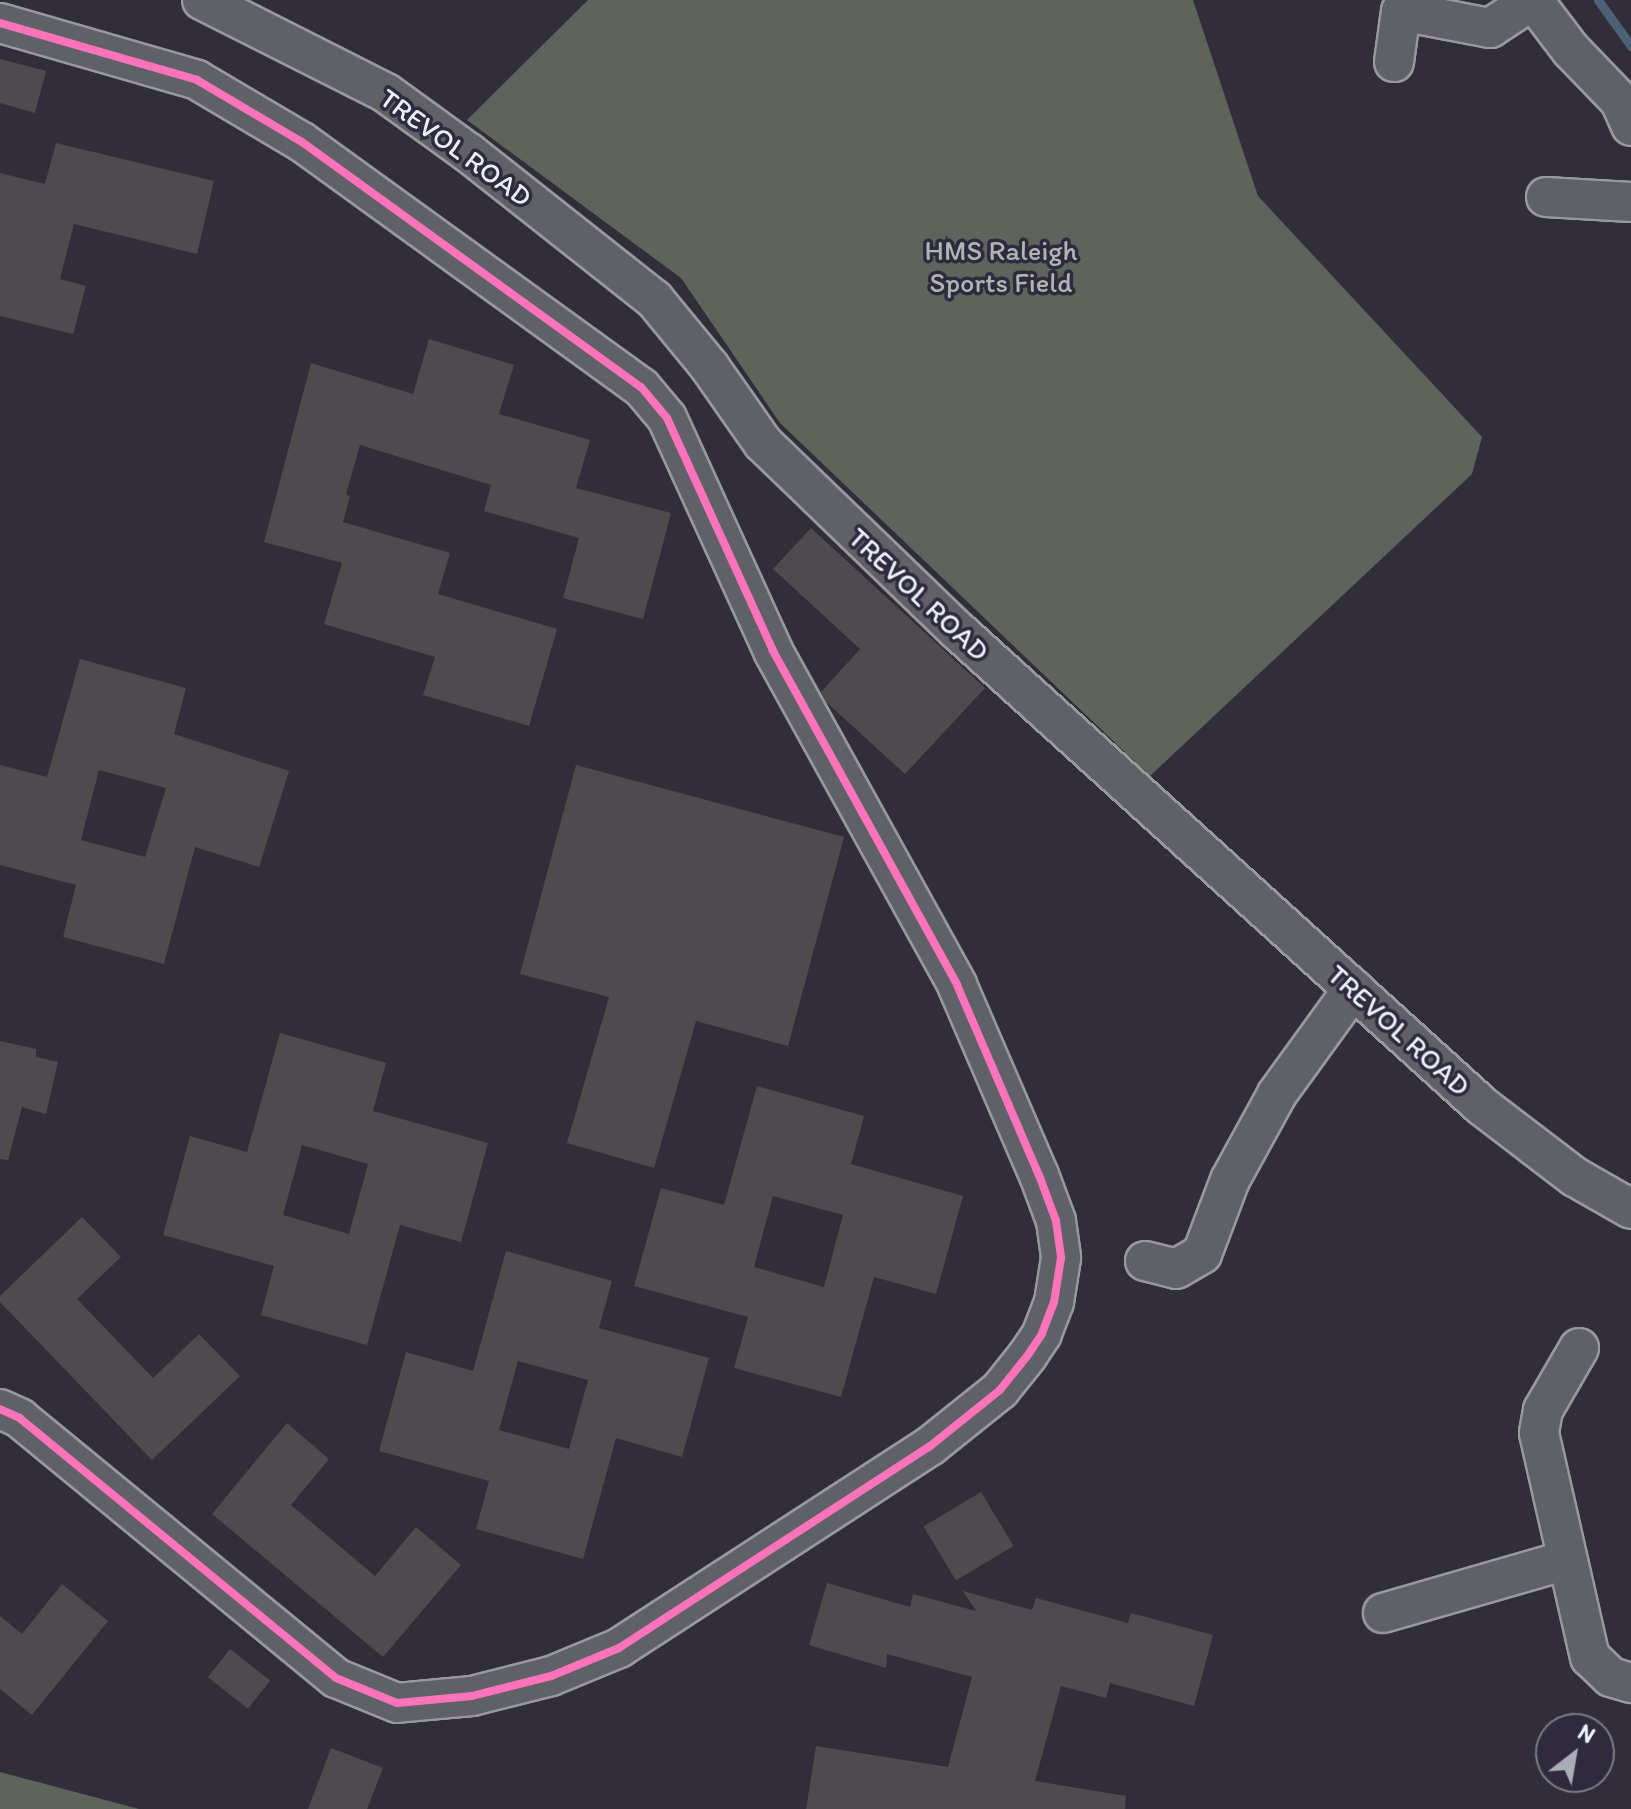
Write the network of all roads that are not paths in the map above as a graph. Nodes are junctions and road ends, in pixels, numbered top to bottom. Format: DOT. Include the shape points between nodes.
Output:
graph roads {
  1 [pos="202,0"];
  2 [pos="1533,0"];
  3 [pos="0,23"];
  4 [pos="1394,62"];
  5 [pos="1631,126"];
  6 [pos="1546,197"];
  7 [pos="1631,202"];
  8 [pos="1353,989"];
  9 [pos="1631,1209"];
  10 [pos="1145,1261"];
  11 [pos="1579,1348"];
  12 [pos="0,1409"];
  13 [pos="1567,1560"];
  14 [pos="1383,1613"];
  15 [pos="1631,1683"];
  1 -- 8 [label="street, TREVOL ROAD" via="386,93 654,299 763,443 840,521"];
  2 -- 4 [label="street" via="1490,28 1401,11"];
  2 -- 5 [label="street" via="1620,101"];
  3 -- 12 [label="street" via="197,80 302,142 641,387 667,418 773,651 957,985 1039,1175 1056,1221 1061,1258 1054,1302 1028,1355 1000,1390 930,1446 619,1648 551,1676 472,1696 397,1703 336,1678 20,1418"];
  6 -- 7 [label="street"];
  8 -- 9 [label="street, TREVOL ROAD" via="1482,1106 1575,1177"];
  8 -- 10 [label="street" via="1277,1094 1230,1180 1202,1254 1176,1269"];
  11 -- 13 [label="street" via="1543,1410 1539,1433"];
  13 -- 14 [label="street"];
  13 -- 15 [label="street" via="1590,1657 1611,1677"];
}
